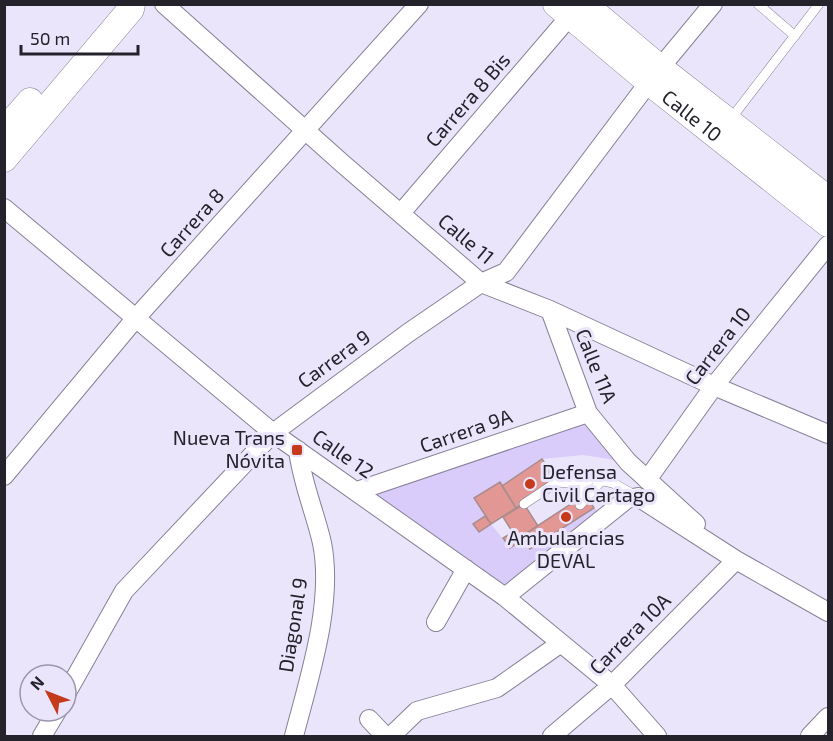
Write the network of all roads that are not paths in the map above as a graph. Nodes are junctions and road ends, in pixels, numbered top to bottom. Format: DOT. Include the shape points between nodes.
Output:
graph roads {
  1 [pos="112,4"];
  2 [pos="132,4"];
  3 [pos="164,4"];
  4 [pos="419,4"];
  5 [pos="713,4"];
  6 [pos="758,4"];
  7 [pos="819,4"];
  8 [pos="570,8"];
  9 [pos="795,36"];
  10 [pos="654,75"];
  11 [pos="728,122"];
  12 [pos="4,131"];
  13 [pos="306,131"];
  14 [pos="4,159"];
  15 [pos="828,199"];
  16 [pos="4,208"];
  17 [pos="401,213"];
  18 [pos="828,224"];
  19 [pos="828,245"];
  20 [pos="481,283"];
  21 [pos="550,309"];
  22 [pos="135,319"];
  23 [pos="714,386"];
  24 [pos="588,413"];
  25 [pos="273,433"];
  26 [pos="828,435"];
  27 [pos="298,450"];
  28 [pos="4,476"];
  29 [pos="591,478"];
  30 [pos="603,479"];
  31 [pos="647,480"];
  32 [pos="357,491"];
  33 [pos="632,498"];
  34 [pos="524,504"];
  35 [pos="736,560"];
  36 [pos="466,569"];
  37 [pos="505,597"];
  38 [pos="828,612"];
  39 [pos="435,622"];
  40 [pos="561,643"];
  41 [pos="78,673"];
  42 [pos="612,685"];
  43 [pos="828,717"];
  44 [pos="369,719"];
  45 [pos="50,723"];
  46 [pos="42,736"];
  47 [pos="294,736"];
  48 [pos="385,736"];
  49 [pos="391,736"];
  50 [pos="552,736"];
  51 [pos="657,736"];
  52 [pos="810,736"];
  1 -- 12 [label="main road"];
  2 -- 14 [label="main road"];
  3 -- 13 [label="street, Calle 11"];
  4 -- 13 [label="street, Carrera 8"];
  5 -- 10 [label="street, Carrera 9"];
  6 -- 9 [label="lane"];
  7 -- 9 [label="lane"];
  8 -- 10 [label="main road, Calle 10"];
  8 -- 17 [label="street, Carrera 8 Bis"];
  9 -- 11 [label="lane"];
  10 -- 11 [label="main road, Calle 10"];
  10 -- 18 [label="main road, Calle 10"];
  10 -- 20 [label="street, Carrera 9" via="506,272"];
  11 -- 15 [label="main road, Calle 10"];
  13 -- 17 [label="street, Calle 11"];
  13 -- 22 [label="street, Carrera 8"];
  16 -- 22 [label="street, Calle 12"];
  17 -- 20 [label="street, Calle 11"];
  19 -- 23 [label="street, Carrera 10"];
  20 -- 21 [label="street, Calle 11"];
  20 -- 25 [label="street, Carrera 9"];
  21 -- 23 [label="street, Calle 11"];
  21 -- 24 [label="street, Calle 11A"];
  22 -- 25 [label="street, Calle 12"];
  22 -- 28 [label="street, Carrera 8"];
  23 -- 26 [label="street, Calle 11"];
  23 -- 31 [label="street, Carrera 10"];
  24 -- 31 [label="street, Calle 11A"];
  24 -- 32 [label="street, Carrera 9A"];
  25 -- 27 [label="street, Calle 12"];
  25 -- 41 [label="street, Carrera 9" via="124,591"];
  27 -- 32 [label="street, Calle 12"];
  27 -- 47 [label="street, Diagonal 9" via="322,544 326,585"];
  29 -- 30 [label="lane"];
  29 -- 30 [label="lane" via="577,502"];
  29 -- 34 [label="lane" via="557,482"];
  30 -- 33 [label="lane" via="624,488"];
  31 -- 35 [label="street, Calle 11A"];
  32 -- 36 [label="street, Calle 12"];
  33 -- 35 [label="street, Calle 11A"];
  33 -- 37 [label="street"];
  35 -- 38 [label="street, Calle 11A"];
  35 -- 42 [label="street, Carrera 10A"];
  36 -- 37 [label="street, Calle 12"];
  36 -- 39 [label="street"];
  37 -- 40 [label="street, Calle 12"];
  40 -- 42 [label="street, Calle 12"];
  40 -- 49 [label="street" via="497,688 417,711"];
  42 -- 50 [label="street, Carrera 10A"];
  42 -- 51 [label="street, Calle 12"];
  43 -- 52 [label="street"];
  44 -- 48 [label="street"];
  45 -- 46 [label="street"];
}
